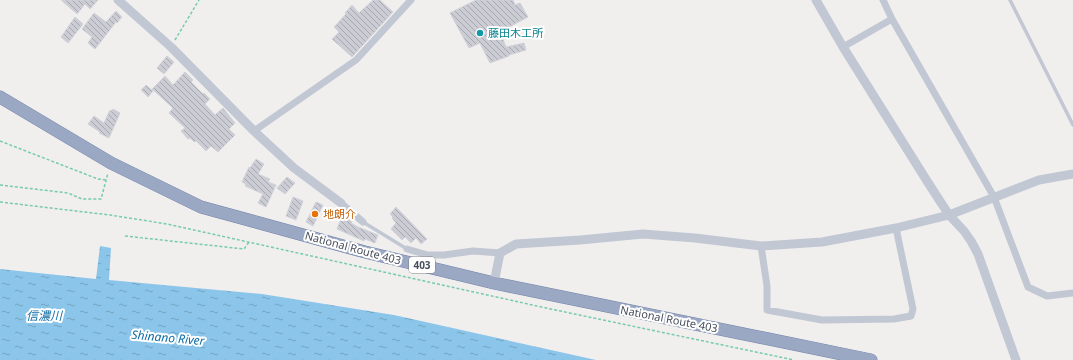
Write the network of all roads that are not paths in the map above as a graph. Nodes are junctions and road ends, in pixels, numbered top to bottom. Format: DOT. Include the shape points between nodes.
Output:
graph roads {
  1 [pos="118,0"];
  2 [pos="411,0"];
  3 [pos="816,0"];
  4 [pos="883,0"];
  5 [pos="1010,0"];
  6 [pos="892,19"];
  7 [pos="843,47"];
  8 [pos="0,97"];
  9 [pos="1073,125"];
  10 [pos="254,131"];
  11 [pos="1073,174"];
  12 [pos="994,197"];
  13 [pos="341,204"];
  14 [pos="949,214"];
  15 [pos="363,222"];
  16 [pos="896,228"];
  17 [pos="761,246"];
  18 [pos="407,250"];
  19 [pos="500,253"];
  20 [pos="494,283"];
  21 [pos="1073,293"];
  22 [pos="871,360"];
  23 [pos="1016,360"];
  1 -- 10 [label="street" via="171,47"];
  2 -- 10 [label="street" via="356,60"];
  3 -- 7 [label="street"];
  4 -- 6 [label="street"];
  5 -- 9 [label="lane"];
  6 -- 7 [label="street"];
  6 -- 12 [label="street"];
  7 -- 14 [label="street"];
  8 -- 20 [label="highway, National Route 403 / 403" via="111,163 201,207 365,252"];
  10 -- 13 [label="street" via="294,168"];
  11 -- 12 [label="street" via="1038,180"];
  12 -- 14 [label="street"];
  12 -- 21 [label="street" via="1028,287 1047,296"];
  13 -- 15 [label="street"];
  14 -- 16 [label="street"];
  14 -- 23 [label="street" via="964,231 978,254"];
  15 -- 18 [label="lane"];
  16 -- 17 [label="street" via="822,242"];
  16 -- 17 [label="street" via="913,310 911,316 894,319 822,320 766,310 767,286"];
  17 -- 19 [label="street" via="643,234 516,244"];
  18 -- 19 [label="street" via="428,255 472,251"];
  19 -- 20 [label="street"];
  20 -- 22 [label="highway, National Route 403 / 403"];
}
